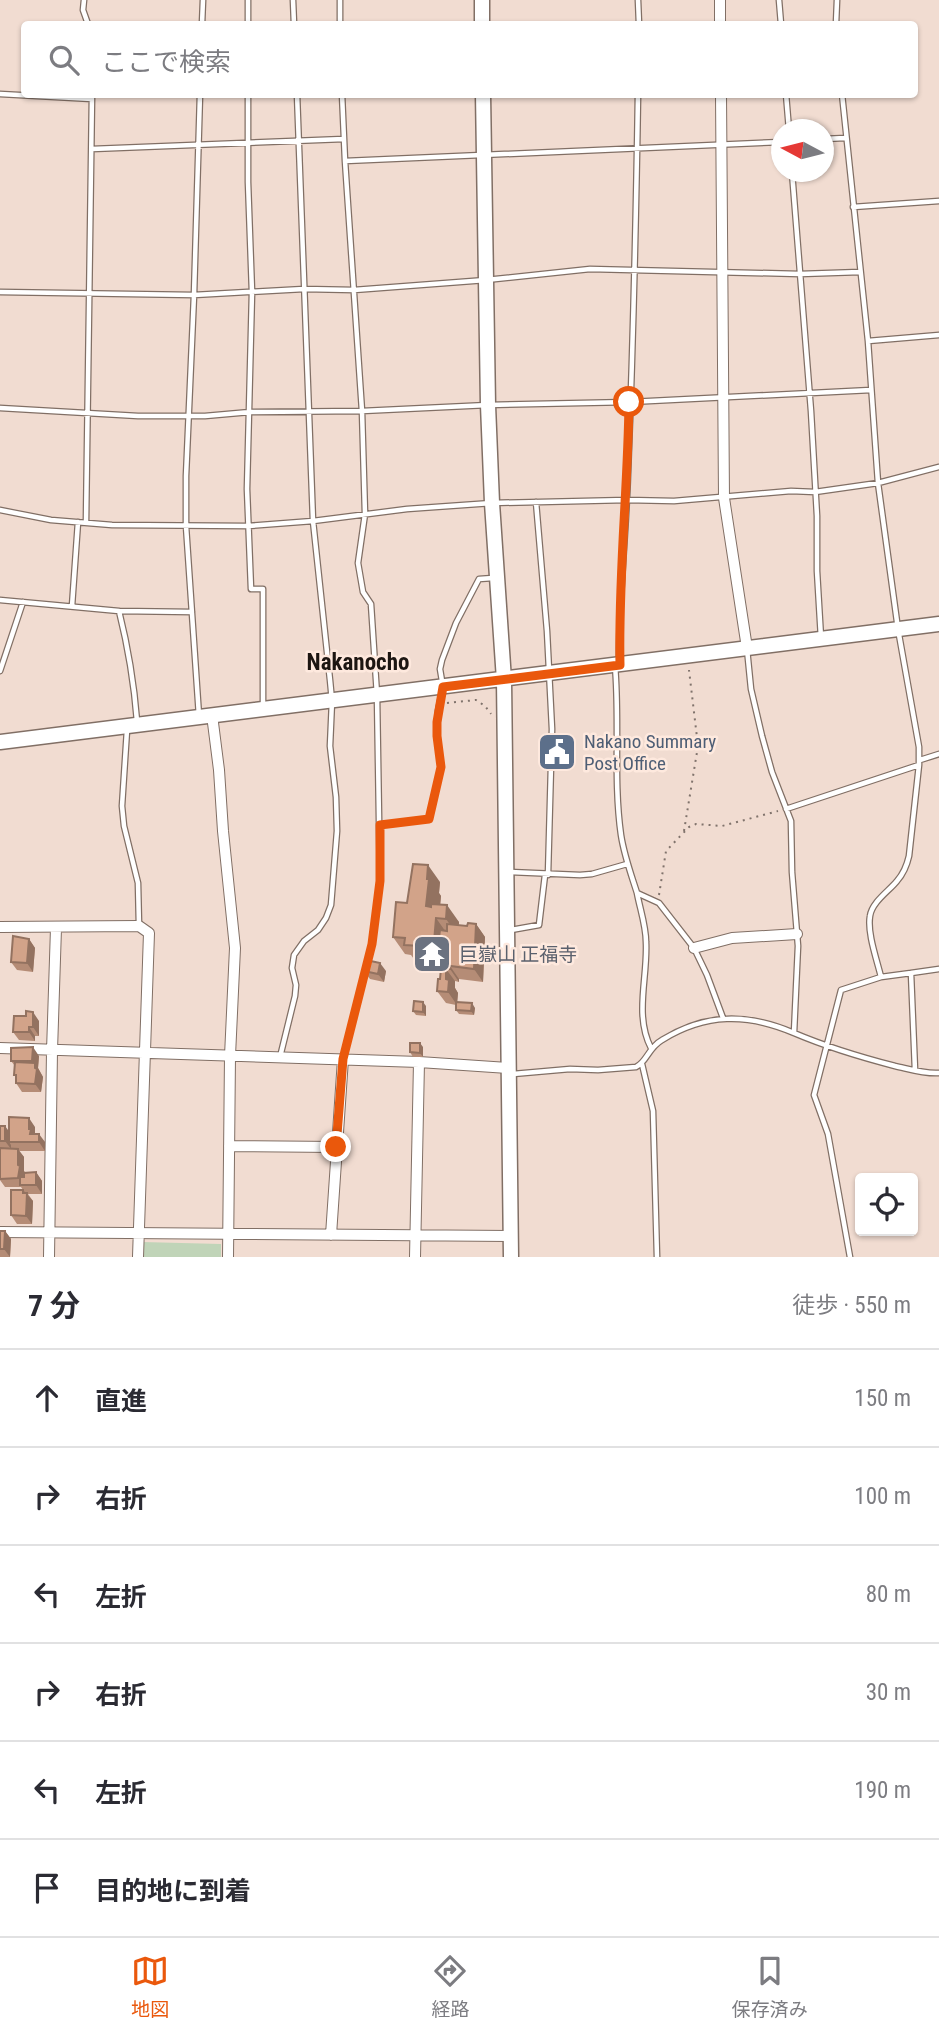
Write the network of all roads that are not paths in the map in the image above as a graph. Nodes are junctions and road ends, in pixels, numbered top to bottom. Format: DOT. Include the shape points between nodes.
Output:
graph roads {
  1 [pos="83,0"];
  2 [pos="203,0"];
  3 [pos="248,0"];
  4 [pos="293,0"];
  5 [pos="340,0"];
  6 [pos="482,0"];
  7 [pos="638,0"];
  8 [pos="720,0"];
  9 [pos="779,0"];
  10 [pos="837,0"];
  11 [pos="87,21"];
  12 [pos="202,21"];
  13 [pos="248,21"];
  14 [pos="294,21"];
  15 [pos="340,21"];
  16 [pos="482,21"];
  17 [pos="639,21"];
  18 [pos="720,21"];
  19 [pos="781,21"];
  20 [pos="836,21"];
  21 [pos="0,94"];
  22 [pos="21,95"];
  23 [pos="92,98"];
  24 [pos="200,98"];
  25 [pos="248,98"];
  26 [pos="298,98"];
  27 [pos="342,98"];
  28 [pos="483,98"];
  29 [pos="638,98"];
  30 [pos="721,98"];
  31 [pos="786,98"];
  32 [pos="842,98"];
  33 [pos="788,119"];
  34 [pos="845,138"];
  35 [pos="344,139"];
  36 [pos="834,139"];
  37 [pos="300,140"];
  38 [pos="247,142"];
  39 [pos="771,142"];
  40 [pos="722,144"];
  41 [pos="198,145"];
  42 [pos="637,147"];
  43 [pos="92,149"];
  44 [pos="484,154"];
  45 [pos="345,161"];
  46 [pos="793,182"];
  47 [pos="939,201"];
  48 [pos="853,207"];
  49 [pos="634,270"];
  50 [pos="722,272"];
  51 [pos="860,272"];
  52 [pos="800,274"];
  53 [pos="486,280"];
  54 [pos="304,289"];
  55 [pos="354,290"];
  56 [pos="0,292"];
  57 [pos="252,292"];
  58 [pos="89,294"];
  59 [pos="194,295"];
  60 [pos="939,335"];
  61 [pos="867,341"];
  62 [pos="871,390"];
  63 [pos="809,394"];
  64 [pos="723,398"];
  65 [pos="629,402"];
  66 [pos="488,405"];
  67 [pos="0,408"];
  68 [pos="250,411"];
  69 [pos="310,411"];
  70 [pos="362,411"];
  71 [pos="86,413"];
  72 [pos="189,417"];
  73 [pos="939,467"];
  74 [pos="878,482"];
  75 [pos="815,492"];
  76 [pos="724,498"];
  77 [pos="627,500"];
  78 [pos="536,502"];
  79 [pos="492,503"];
  80 [pos="0,510"];
  81 [pos="365,514"];
  82 [pos="313,521"];
  83 [pos="78,522"];
  84 [pos="86,523"];
  85 [pos="186,526"];
  86 [pos="248,526"];
  87 [pos="497,578"];
  88 [pos="0,600"];
  89 [pos="23,602"];
  90 [pos="72,606"];
  91 [pos="119,611"];
  92 [pos="192,612"];
  93 [pos="939,624"];
  94 [pos="898,629"];
  95 [pos="821,638"];
  96 [pos="747,648"];
  97 [pos="617,665"];
  98 [pos="0,671"];
  99 [pos="549,674"];
  100 [pos="504,680"];
  101 [pos="443,687"];
  102 [pos="377,695"];
  103 [pos="332,701"];
  104 [pos="262,709"];
  105 [pos="206,716"];
  106 [pos="132,725"];
  107 [pos="0,742"];
  108 [pos="939,754"];
  109 [pos="920,762"];
  110 [pos="786,808"];
  111 [pos="380,825"];
  112 [pos="627,864"];
  113 [pos="506,872"];
  114 [pos="546,874"];
  115 [pos="637,893"];
  116 [pos="139,926"];
  117 [pos="0,927"];
  118 [pos="56,928"];
  119 [pos="507,931"];
  120 [pos="797,934"];
  121 [pos="694,948"];
  122 [pos="939,969"];
  123 [pos="911,973"];
  124 [pos="881,977"];
  125 [pos="723,1018"];
  126 [pos="794,1033"];
  127 [pos="0,1048"];
  128 [pos="651,1048"];
  129 [pos="827,1048"];
  130 [pos="52,1051"];
  131 [pos="143,1053"];
  132 [pos="230,1056"];
  133 [pos="280,1058"];
  134 [pos="343,1059"];
  135 [pos="419,1062"];
  136 [pos="642,1064"];
  137 [pos="508,1070"];
  138 [pos="915,1071"];
  139 [pos="939,1073"];
  140 [pos="229,1146"];
  141 [pos="336,1147"];
  142 [pos="0,1232"];
  143 [pos="138,1232"];
  144 [pos="49,1233"];
  145 [pos="228,1233"];
  146 [pos="331,1235"];
  147 [pos="416,1235"];
  148 [pos="510,1236"];
  149 [pos="49,1257"];
  150 [pos="138,1257"];
  151 [pos="228,1257"];
  152 [pos="415,1257"];
  153 [pos="511,1257"];
  154 [pos="657,1257"];
  155 [pos="850,1257"];
  1 -- 11 [label="lane"];
  2 -- 12 [label="lane"];
  3 -- 13 [label="lane"];
  4 -- 14 [label="lane"];
  5 -- 15 [label="lane"];
  6 -- 16 [label="street"];
  7 -- 17 [label="lane"];
  8 -- 18 [label="street"];
  9 -- 19 [label="lane"];
  10 -- 20 [label="lane"];
  21 -- 22 [label="lane"];
  23 -- 43 [label="lane"];
  24 -- 41 [label="lane"];
  25 -- 38 [label="lane"];
  26 -- 37 [label="lane"];
  27 -- 35 [label="lane"];
  28 -- 44 [label="street"];
  29 -- 42 [label="lane"];
  30 -- 40 [label="street"];
  31 -- 33 [label="lane"];
  32 -- 34 [label="lane"];
  34 -- 36 [label="lane"];
  34 -- 48 [label="lane"];
  35 -- 37 [label="lane"];
  35 -- 45 [label="lane"];
  37 -- 38 [label="lane"];
  37 -- 54 [label="lane"];
  38 -- 41 [label="lane"];
  38 -- 57 [label="lane"];
  39 -- 40 [label="lane"];
  40 -- 42 [label="lane"];
  40 -- 50 [label="street"];
  41 -- 43 [label="lane"];
  41 -- 59 [label="lane"];
  42 -- 44 [label="lane"];
  42 -- 49 [label="lane"];
  43 -- 58 [label="lane"];
  44 -- 45 [label="lane"];
  44 -- 53 [label="street"];
  45 -- 55 [label="lane"];
  46 -- 52 [label="lane"];
  47 -- 48 [label="lane"];
  48 -- 51 [label="lane"];
  49 -- 50 [label="lane"];
  49 -- 53 [label="lane" via="590,269"];
  49 -- 65 [label="lane"];
  50 -- 52 [label="lane"];
  50 -- 64 [label="street"];
  51 -- 52 [label="lane"];
  51 -- 61 [label="lane"];
  52 -- 63 [label="lane"];
  53 -- 55 [label="lane"];
  53 -- 66 [label="street"];
  54 -- 55 [label="lane"];
  54 -- 57 [label="lane"];
  54 -- 69 [label="lane"];
  55 -- 70 [label="lane"];
  56 -- 58 [label="lane"];
  57 -- 59 [label="lane"];
  57 -- 68 [label="lane"];
  58 -- 59 [label="lane"];
  58 -- 71 [label="lane"];
  59 -- 72 [label="lane"];
  60 -- 61 [label="lane"];
  61 -- 62 [label="lane"];
  62 -- 63 [label="lane"];
  62 -- 74 [label="lane"];
  63 -- 64 [label="lane"];
  63 -- 75 [label="lane"];
  64 -- 65 [label="lane"];
  64 -- 76 [label="street"];
  65 -- 66 [label="lane"];
  65 -- 77 [label="lane"];
  66 -- 70 [label="lane"];
  66 -- 79 [label="street"];
  67 -- 71 [label="lane"];
  68 -- 69 [label="lane"];
  68 -- 72 [label="lane"];
  68 -- 86 [label="lane"];
  69 -- 70 [label="lane"];
  69 -- 82 [label="lane"];
  70 -- 81 [label="lane"];
  71 -- 72 [label="lane"];
  71 -- 84 [label="lane"];
  72 -- 85 [label="lane"];
  73 -- 74 [label="lane"];
  74 -- 75 [label="lane"];
  74 -- 94 [label="lane"];
  75 -- 76 [label="lane"];
  75 -- 95 [label="lane"];
  76 -- 77 [label="lane"];
  76 -- 96 [label="street"];
  77 -- 78 [label="lane"];
  77 -- 97 [label="lane"];
  78 -- 79 [label="lane"];
  78 -- 99 [label="lane"];
  79 -- 81 [label="lane"];
  79 -- 87 [label="street"];
  80 -- 83 [label="lane"];
  81 -- 82 [label="lane"];
  81 -- 102 [label="lane" via="358,563 363,592 371,604"];
  82 -- 86 [label="lane"];
  82 -- 103 [label="lane"];
  83 -- 84 [label="lane"];
  83 -- 90 [label="lane"];
  84 -- 85 [label="lane"];
  85 -- 86 [label="lane"];
  85 -- 92 [label="lane"];
  86 -- 104 [label="lane" via="251,589 263,589"];
  87 -- 100 [label="street"];
  87 -- 101 [label="lane" via="479,579 456,623 440,669"];
  88 -- 89 [label="lane"];
  89 -- 90 [label="lane"];
  89 -- 98 [label="lane"];
  90 -- 91 [label="lane"];
  91 -- 92 [label="lane"];
  91 -- 106 [label="lane" via="132,672"];
  92 -- 105 [label="lane"];
  93 -- 94 [label="street"];
  94 -- 95 [label="street"];
  94 -- 109 [label="lane"];
  95 -- 96 [label="street"];
  96 -- 97 [label="street"];
  96 -- 110 [label="lane" via="762,736"];
  97 -- 99 [label="street"];
  97 -- 112 [label="lane" via="618,802"];
  99 -- 100 [label="street"];
  99 -- 114 [label="lane" via="552,729"];
  100 -- 101 [label="street"];
  100 -- 113 [label="street"];
  101 -- 102 [label="street"];
  101 -- 111 [label="lane" via="437,722 441,767 429,819"];
  102 -- 103 [label="street"];
  102 -- 111 [label="lane"];
  103 -- 104 [label="street"];
  103 -- 133 [label="lane" via="330,747 337,831 331,905 318,930 294,955 295,996"];
  104 -- 105 [label="street"];
  105 -- 106 [label="street"];
  105 -- 132 [label="street" via="219,770 235,948"];
  106 -- 107 [label="street"];
  106 -- 116 [label="lane" via="122,806 138,883"];
  108 -- 109 [label="lane"];
  109 -- 110 [label="lane"];
  109 -- 124 [label="lane" via="906,868 870,916"];
  110 -- 120 [label="lane" via="791,821"];
  111 -- 134 [label="lane" via="380,881 372,944"];
  112 -- 114 [label="lane" via="592,874"];
  112 -- 115 [label="lane"];
  113 -- 114 [label="lane"];
  113 -- 119 [label="street"];
  114 -- 119 [label="lane" via="539,925"];
  115 -- 121 [label="lane" via="659,903"];
  115 -- 128 [label="lane" via="647,942 642,990"];
  116 -- 118 [label="street"];
  116 -- 131 [label="street" via="149,933"];
  117 -- 118 [label="street"];
  118 -- 130 [label="street"];
  119 -- 137 [label="street"];
  120 -- 121 [label="street" via="732,937"];
  120 -- 126 [label="lane"];
  121 -- 125 [label="lane"];
  122 -- 123 [label="lane"];
  123 -- 124 [label="lane"];
  123 -- 138 [label="lane"];
  124 -- 129 [label="lane" via="841,990"];
  125 -- 126 [label="lane" via="742,1018"];
  125 -- 128 [label="lane" via="691,1027"];
  126 -- 129 [label="lane"];
  127 -- 130 [label="street"];
  128 -- 136 [label="lane"];
  129 -- 138 [label="lane"];
  129 -- 155 [label="lane" via="814,1095 828,1134"];
  130 -- 131 [label="street"];
  130 -- 144 [label="street"];
  131 -- 132 [label="street"];
  131 -- 143 [label="street"];
  132 -- 133 [label="street"];
  132 -- 140 [label="street"];
  133 -- 134 [label="street"];
  134 -- 135 [label="street"];
  134 -- 141 [label="street"];
  135 -- 137 [label="street"];
  135 -- 147 [label="street"];
  136 -- 137 [label="lane" via="520,1074"];
  136 -- 154 [label="lane" via="653,1111"];
  137 -- 148 [label="street"];
  138 -- 139 [label="lane"];
  140 -- 141 [label="street"];
  140 -- 145 [label="street"];
  141 -- 146 [label="street"];
  142 -- 144 [label="street"];
  143 -- 144 [label="street"];
  143 -- 145 [label="street"];
  143 -- 150 [label="street"];
  144 -- 149 [label="street"];
  145 -- 146 [label="street"];
  145 -- 151 [label="street"];
  146 -- 147 [label="street"];
  147 -- 148 [label="street"];
  147 -- 152 [label="street"];
  148 -- 153 [label="street"];
}
